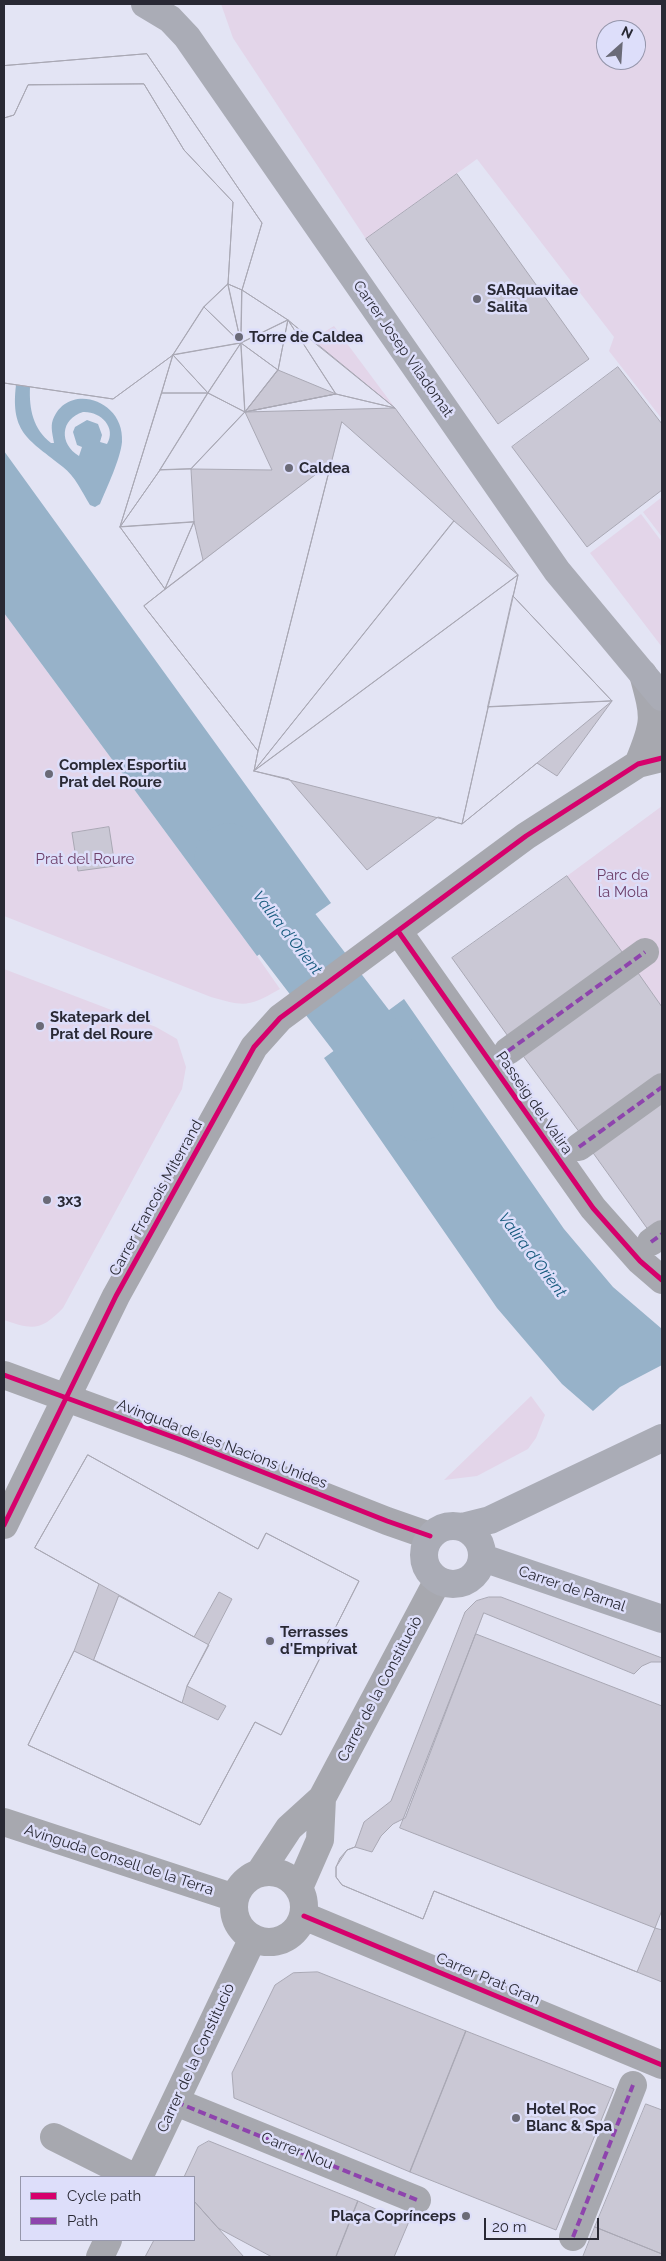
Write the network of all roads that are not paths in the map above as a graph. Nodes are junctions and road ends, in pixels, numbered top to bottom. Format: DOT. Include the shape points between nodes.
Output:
graph roads {
  1 [pos="145,4"];
  2 [pos="643,674"];
  3 [pos="662,697"];
  4 [pos="650,761"];
  5 [pos="398,931"];
  6 [pos="645,952"];
  7 [pos="508,1051"];
  8 [pos="662,1087"];
  9 [pos="579,1147"];
  10 [pos="662,1280"];
  11 [pos="4,1375"];
  12 [pos="64,1397"];
  13 [pos="651,1443"];
  14 [pos="4,1525"];
  15 [pos="462,1527"];
  16 [pos="430,1536"];
  17 [pos="483,1558"];
  18 [pos="438,1580"];
  19 [pos="662,1619"];
  20 [pos="322,1798"];
  21 [pos="4,1822"];
  22 [pos="260,1872"];
  23 [pos="299,1888"];
  24 [pos="235,1898"];
  25 [pos="304,1916"];
  26 [pos="253,1938"];
  27 [pos="662,2065"];
  28 [pos="633,2085"];
  29 [pos="176,2102"];
  30 [pos="54,2138"];
  31 [pos="132,2176"];
  32 [pos="139,2176"];
  33 [pos="417,2200"];
  34 [pos="573,2237"];
  35 [pos="108,2241"];
  36 [pos="100,2257"];
  1 -- 2 [label="main road, Carrer Josep Viladomat" via="170,19 187,37 556,572"];
  2 -- 3 [label="main road, Carrer Josep Viladomat"];
  2 -- 4 [label="street" via="653,713"];
  4 -- 5 [label="street, Carrer Francois Miterrand" via="526,836"];
  5 -- 10 [label="street, Passeig del Valira" via="593,1208 640,1261"];
  5 -- 12 [label="street, Carrer Francois Miterrand" via="280,1018 254,1047"];
  6 -- 7 [label="street"];
  8 -- 9 [label="street"];
  11 -- 12 [label="street, Avinguda de les Nacions Unides"];
  12 -- 14 [label="street, Carrer Francois Miterrand"];
  12 -- 16 [label="street, Avinguda de les Nacions Unides"];
  13 -- 15 [label="main road" via="490,1520"];
  15 -- 16 [label="main road" via="445,1527"];
  15 -- 17 [label="main road" via="478,1539"];
  16 -- 18 [label="main road" via="424,1555 425,1565"];
  17 -- 18 [label="main road" via="475,1576 467,1581 457,1585"];
  17 -- 19 [label="main road, Carrer de Parnal"];
  18 -- 20 [label="street, Carrer de la Constituciò"];
  20 -- 22 [label="street, Carrer de la Constituciò" via="288,1828"];
  20 -- 23 [label="street, Carrer de la Constituciò" via="320,1840"];
  21 -- 24 [label="street, Avinguda Consell de la Terra"];
  22 -- 23 [label="street" via="282,1874"];
  22 -- 24 [label="street" via="244,1882"];
  23 -- 25 [label="street" via="304,1896"];
  24 -- 26 [label="street" via="237,1921"];
  25 -- 26 [label="street" via="293,1933 284,1939 263,1942"];
  25 -- 27 [label="street, Carrer Prat Gran"];
  26 -- 29 [label="street, Carrer de la Constituciò"];
  28 -- 34 [label="street"];
  29 -- 32 [label="street, Carrer de la Constituciò"];
  29 -- 33 [label="street, Carrer Nou"];
  30 -- 31 [label="street"];
  35 -- 36 [label="street"];
}
